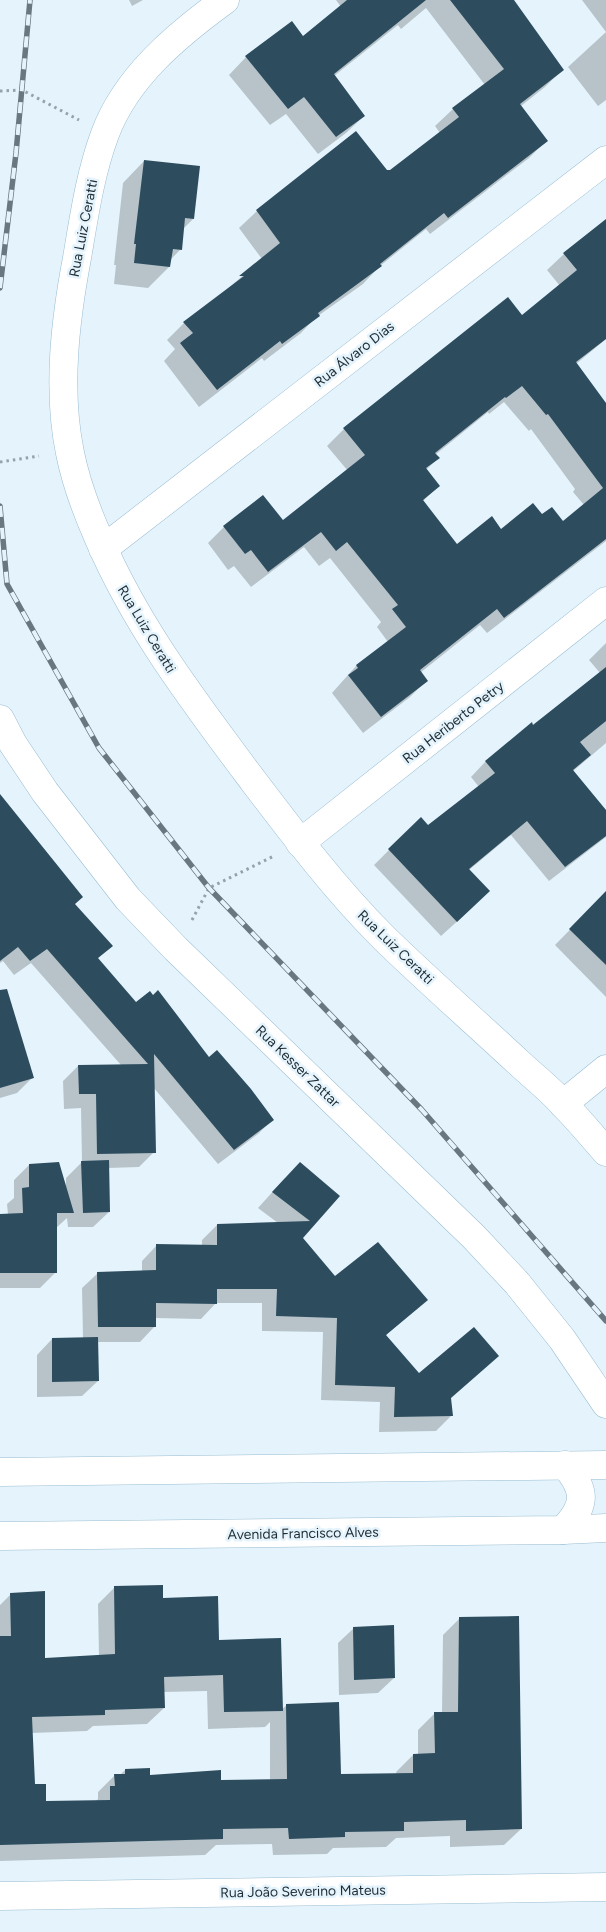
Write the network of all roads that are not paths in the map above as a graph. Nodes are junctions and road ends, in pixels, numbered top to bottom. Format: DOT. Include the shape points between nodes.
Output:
graph roads {
  1 [pos="225,0"];
  2 [pos="606,160"];
  3 [pos="103,549"];
  4 [pos="606,602"];
  5 [pos="0,719"];
  6 [pos="300,844"];
  7 [pos="606,1069"];
  8 [pos="564,1104"];
  9 [pos="606,1152"];
  10 [pos="606,1404"];
  11 [pos="565,1465"];
  12 [pos="606,1465"];
  13 [pos="0,1472"];
  14 [pos="606,1528"];
  15 [pos="564,1530"];
  16 [pos="0,1536"];
  17 [pos="606,1887"];
  18 [pos="0,1896"];
  1 -- 3 [label="street, Rua Luiz Ceratti" via="197,20 148,66 120,104 105,134 89,190 73,275 65,345 65,403 70,452 84,505"];
  2 -- 3 [label="street, Rua Álvaro Dias"];
  3 -- 6 [label="street, Rua Luiz Ceratti" via="123,592 175,675"];
  4 -- 6 [label="street, Rua Heriberto Petry"];
  5 -- 10 [label="street, Rua Kesser Zattar" via="45,792 128,899 474,1237 517,1283 562,1339"];
  6 -- 8 [label="street, Rua Luiz Ceratti" via="385,939"];
  7 -- 8 [label="street"];
  8 -- 9 [label="street, Rua Luiz Ceratti"];
  11 -- 12 [label="street"];
  11 -- 13 [label="street"];
  11 -- 15 [label="street" via="577,1480 581,1498 576,1516"];
  14 -- 15 [label="street, Avenida Francisco Alves"];
  15 -- 16 [label="street, Avenida Francisco Alves"];
  17 -- 18 [label="street, Rua João Severino Mateus"];
}
